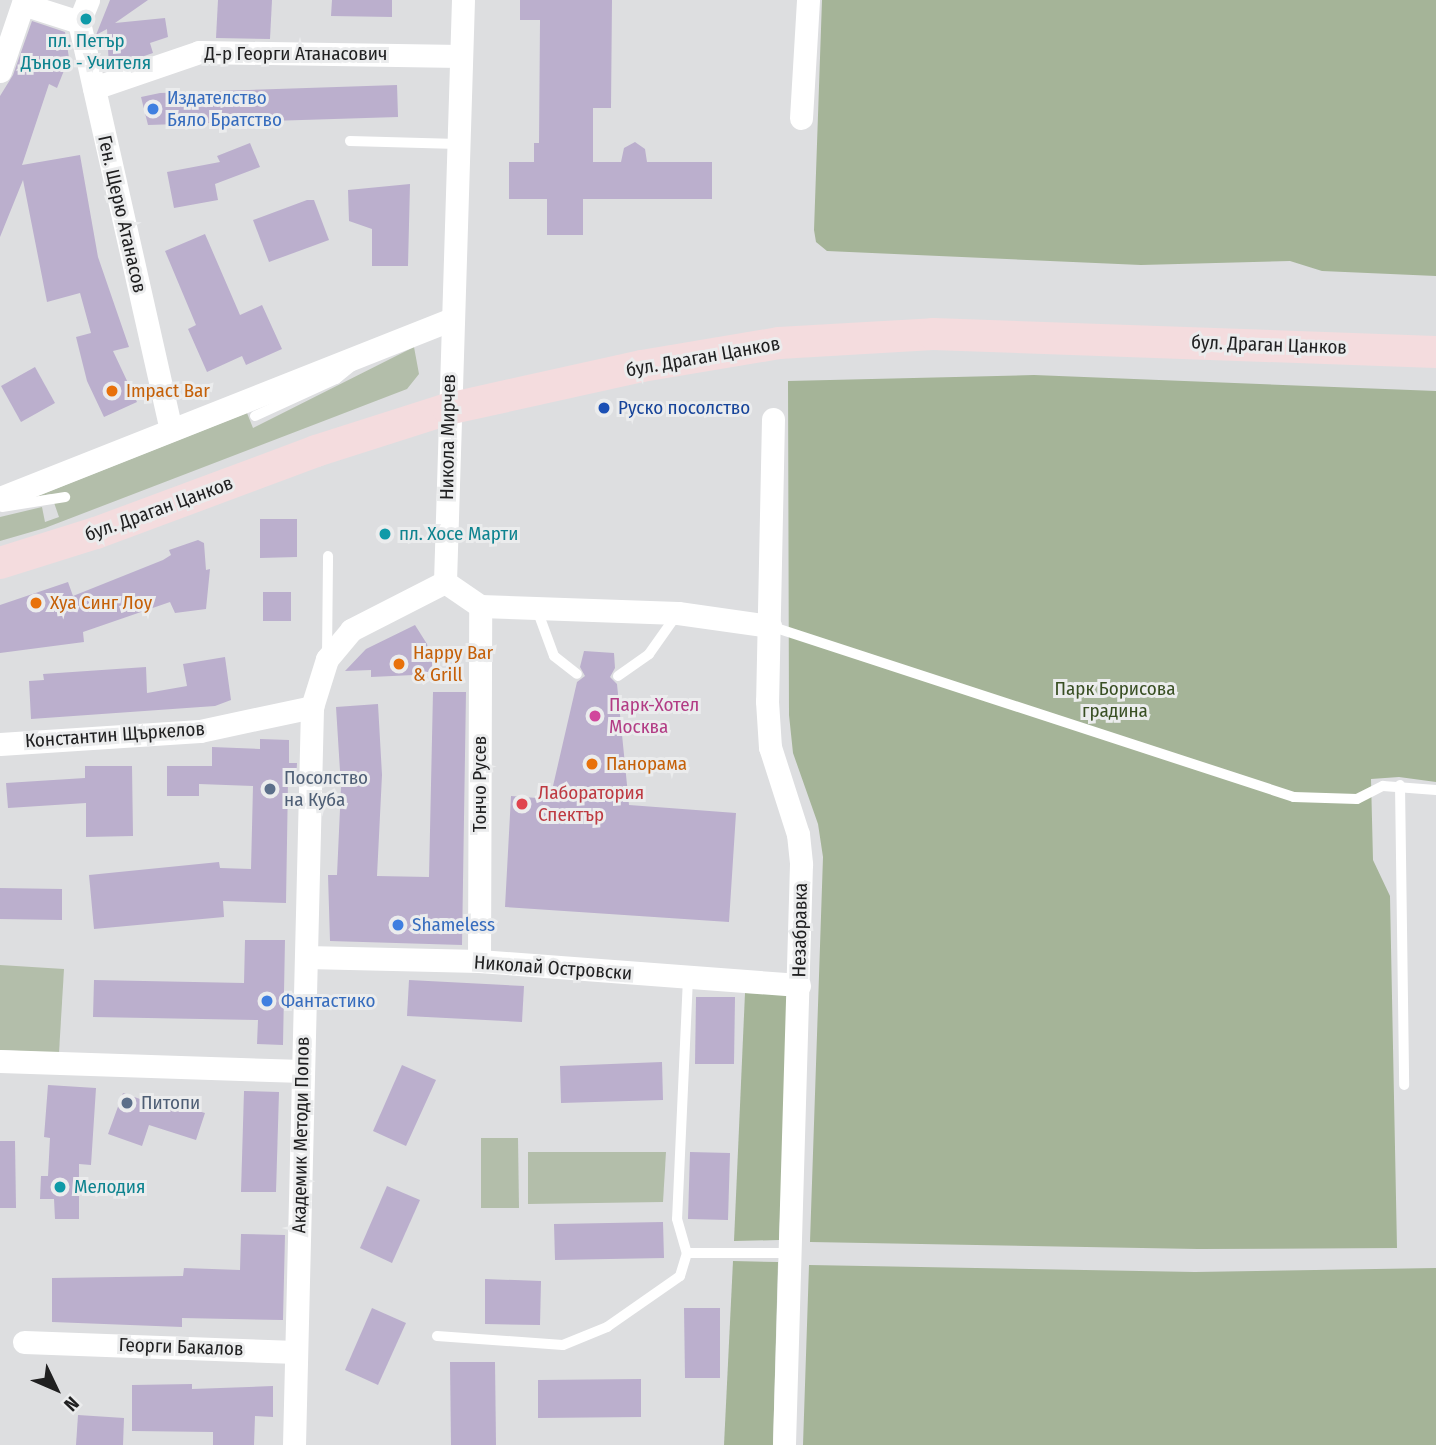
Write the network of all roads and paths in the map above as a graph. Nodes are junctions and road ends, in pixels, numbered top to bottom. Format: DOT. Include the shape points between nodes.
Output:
graph roads {
  1 [pos="88,0"];
  2 [pos="463,0"];
  3 [pos="808,0"];
  4 [pos="24,2"];
  5 [pos="79,22"];
  6 [pos="461,56"];
  7 [pos="0,71"];
  8 [pos="94,88"];
  9 [pos="801,118"];
  10 [pos="350,141"];
  11 [pos="458,145"];
  12 [pos="451,320"];
  13 [pos="369,352"];
  14 [pos="1436,352"];
  15 [pos="448,409"];
  16 [pos="255,416"];
  17 [pos="773,419"];
  18 [pos="171,429"];
  19 [pos="65,497"];
  20 [pos="0,498"];
  21 [pos="0,507"];
  22 [pos="328,555"];
  23 [pos="0,563"];
  24 [pos="445,582"];
  25 [pos="480,606"];
  26 [pos="536,607"];
  27 [pos="678,613"];
  28 [pos="770,626"];
  29 [pos="327,659"];
  30 [pos="578,674"];
  31 [pos="618,676"];
  32 [pos="312,707"];
  33 [pos="0,744"];
  34 [pos="1400,785"];
  35 [pos="1436,790"];
  36 [pos="306,957"];
  37 [pos="479,961"];
  38 [pos="688,978"];
  39 [pos="799,985"];
  40 [pos="0,1062"];
  41 [pos="303,1071"];
  42 [pos="1404,1085"];
  43 [pos="687,1253"];
  44 [pos="790,1253"];
  45 [pos="437,1336"];
  46 [pos="24,1342"];
  47 [pos="296,1352"];
  48 [pos="294,1445"];
  49 [pos="784,1445"];
  1 -- 5 [label="street"];
  2 -- 6 [label="street, Никола Мирчев"];
  3 -- 9 [label="street"];
  4 -- 5 [label="street"];
  4 -- 7 [label="street"];
  5 -- 8 [label="street, Ген. Щерю Атанасов"];
  6 -- 8 [label="street, Д-р Георги Атанасович" via="199,52"];
  6 -- 11 [label="street, Никола Мирчев"];
  8 -- 18 [label="street, Ген. Щерю Атанасов"];
  10 -- 11 [label="lane"];
  11 -- 12 [label="street, Никола Мирчев"];
  12 -- 13 [label="street"];
  12 -- 15 [label="street, Никола Мирчев"];
  13 -- 16 [label="lane" via="336,379"];
  13 -- 18 [label="street"];
  14 -- 15 [label="main road, бул. Драган Цанков" via="946,334 846,338 779,343 642,366"];
  15 -- 23 [label="main road, бул. Драган Цанков"];
  15 -- 24 [label="street, Никола Мирчев"];
  17 -- 28 [label="street, Незабравка"];
  18 -- 20 [label="street"];
  19 -- 21 [label="lane"];
  22 -- 29 [label="lane, Академик Методи Попов"];
  24 -- 25 [label="street"];
  24 -- 29 [label="street, Академик Методи Попов" via="351,630"];
  25 -- 26 [label="street"];
  25 -- 37 [label="street, Тончо Русев"];
  26 -- 27 [label="street"];
  26 -- 30 [label="lane" via="554,656"];
  27 -- 28 [label="street"];
  27 -- 31 [label="lane" via="649,654"];
  28 -- 34 [label="lane" via="1294,797 1357,799 1369,790"];
  28 -- 39 [label="street, Незабравка" via="770,747 798,834 801,864"];
  29 -- 32 [label="street, Академик Методи Попов"];
  32 -- 33 [label="street, Константин Щъркелов" via="200,731"];
  32 -- 36 [label="street, Академик Методи Попов"];
  34 -- 35 [label="lane"];
  34 -- 42 [label="lane"];
  36 -- 37 [label="street, Николай Островски"];
  36 -- 41 [label="street, Академик Методи Попов"];
  37 -- 38 [label="street, Николай Островски"];
  38 -- 39 [label="street, Николай Островски"];
  38 -- 43 [label="lane" via="677,1219"];
  39 -- 44 [label="street, Незабравка"];
  40 -- 41 [label="street"];
  41 -- 47 [label="street, Академик Методи Попов"];
  43 -- 44 [label="lane"];
  43 -- 45 [label="lane" via="680,1276 607,1327 563,1345"];
  44 -- 49 [label="street, Незабравка"];
  46 -- 47 [label="street, Георги Бакалов"];
  47 -- 48 [label="street, Академик Методи Попов"];
}
